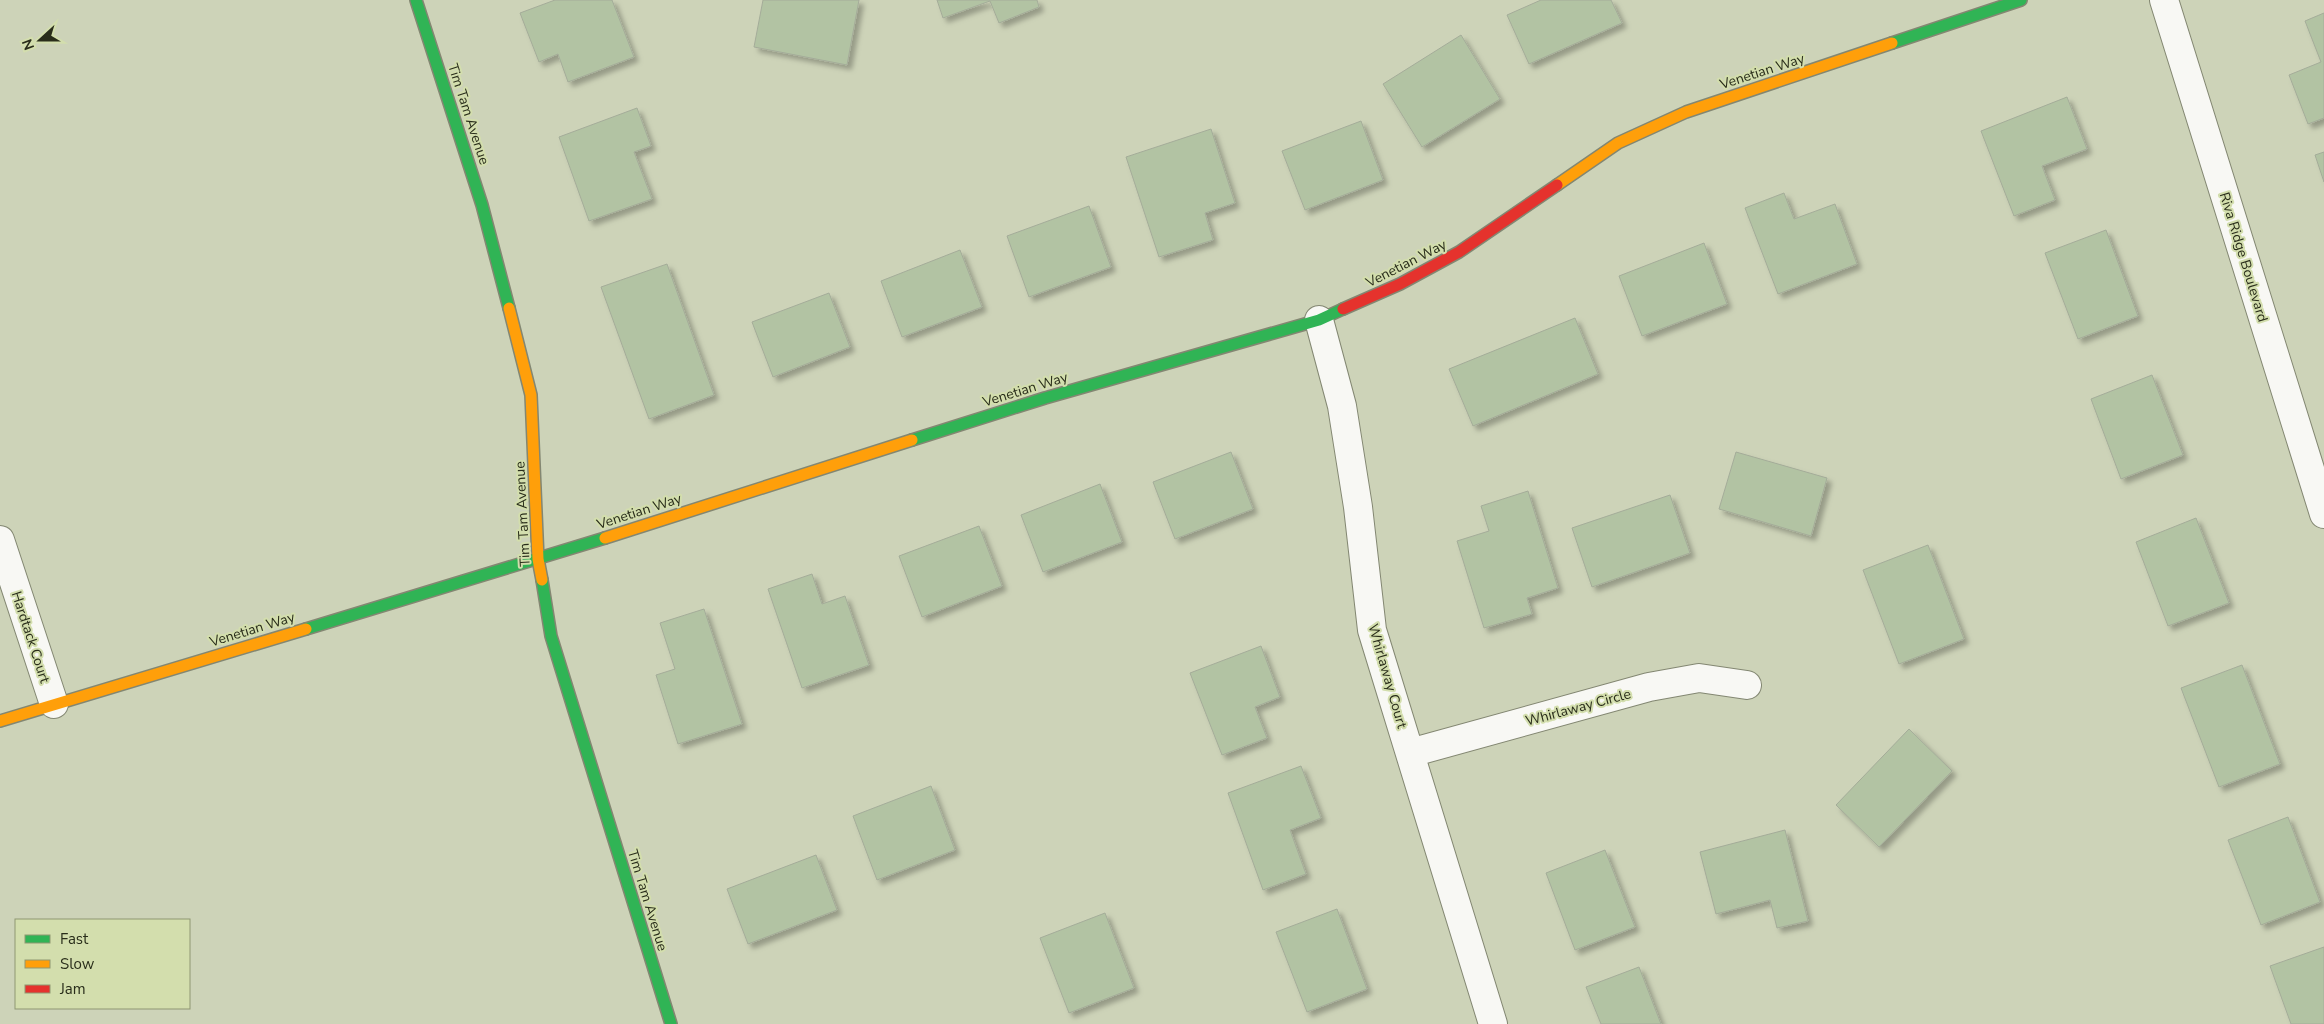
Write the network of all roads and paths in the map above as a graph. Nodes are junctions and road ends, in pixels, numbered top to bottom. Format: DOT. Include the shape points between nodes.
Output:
graph roads {
  1 [pos="416,0"];
  2 [pos="2020,0"];
  3 [pos="2164,0"];
  4 [pos="1319,320"];
  5 [pos="2324,514"];
  6 [pos="0,540"];
  7 [pos="538,559"];
  8 [pos="1747,684"];
  9 [pos="54,704"];
  10 [pos="0,721"];
  11 [pos="1410,753"];
  12 [pos="671,1024"];
  13 [pos="1493,1024"];
  1 -- 7 [label="street, Tim Tam Avenue" via="482,205 531,395"];
  2 -- 4 [label="street, Venetian Way" via="1686,112 1618,143 1459,252 1400,284"];
  3 -- 5 [label="street, Riva Ridge Boulevard"];
  4 -- 7 [label="street, Venetian Way" via="1044,398"];
  4 -- 11 [label="street, Whirlaway Court" via="1342,406 1372,630"];
  6 -- 9 [label="street, Hardtack Court"];
  7 -- 9 [label="street, Venetian Way"];
  7 -- 12 [label="street, Tim Tam Avenue" via="551,636"];
  8 -- 11 [label="street, Whirlaway Circle" via="1698,678 1649,687"];
  9 -- 10 [label="street, Venetian Way"];
  11 -- 13 [label="street, Whirlaway Court"];
}
